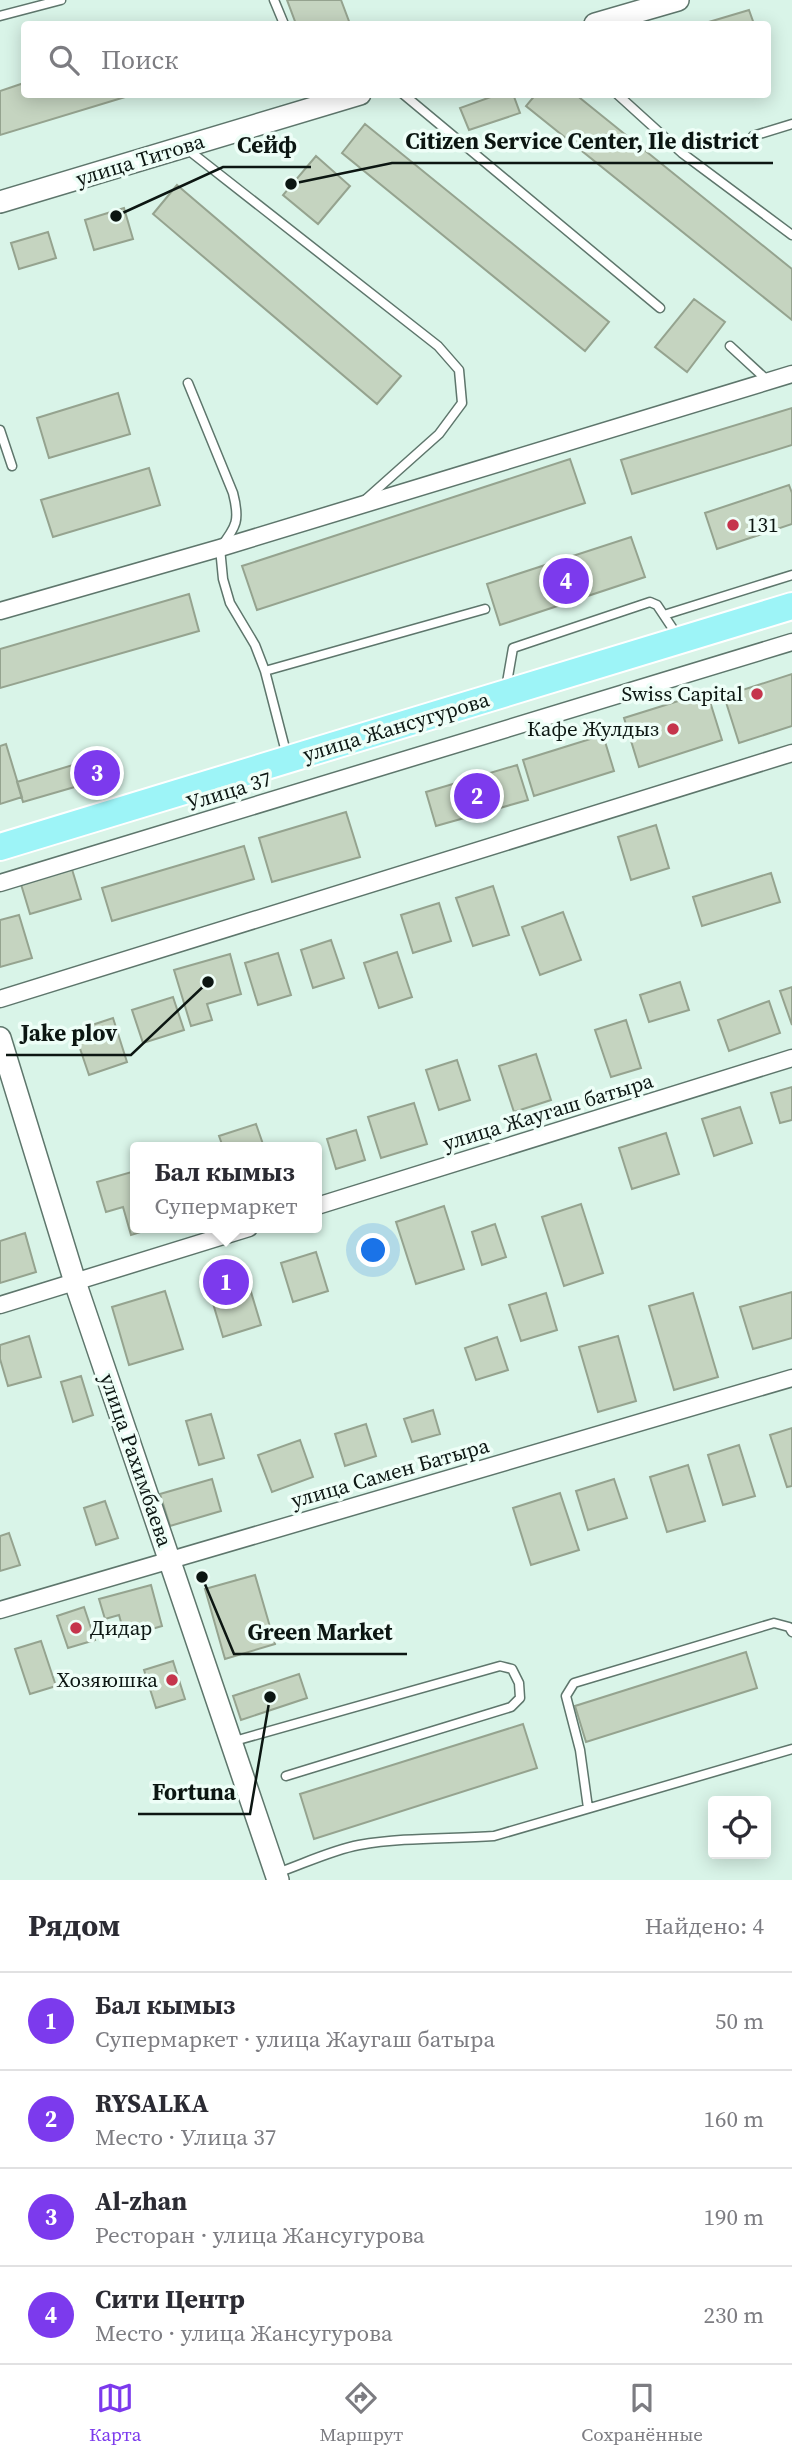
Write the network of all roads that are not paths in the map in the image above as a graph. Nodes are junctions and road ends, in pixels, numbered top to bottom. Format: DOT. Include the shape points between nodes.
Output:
graph roads {
  1 [pos="61,0"];
  2 [pos="274,0"];
  3 [pos="678,0"];
  4 [pos="0,16"];
  5 [pos="283,21"];
  6 [pos="605,21"];
  7 [pos="334,98"];
  8 [pos="408,98"];
  9 [pos="621,98"];
  10 [pos="315,101"];
  11 [pos="792,124"];
  12 [pos="753,136"];
  13 [pos="185,147"];
  14 [pos="0,202"];
  15 [pos="792,235"];
  16 [pos="660,308"];
  17 [pos="730,346"];
  18 [pos="792,374"];
  19 [pos="768,381"];
  20 [pos="188,383"];
  21 [pos="0,430"];
  22 [pos="12,466"];
  23 [pos="357,507"];
  24 [pos="220,548"];
  25 [pos="792,575"];
  26 [pos="792,606"];
  27 [pos="485,609"];
  28 [pos="0,611"];
  29 [pos="664,615"];
  30 [pos="681,640"];
  31 [pos="792,642"];
  32 [pos="265,671"];
  33 [pos="505,694"];
  34 [pos="792,752"];
  35 [pos="289,760"];
  36 [pos="0,847"];
  37 [pos="0,883"];
  38 [pos="0,999"];
  39 [pos="0,1038"];
  40 [pos="792,1058"];
  41 [pos="322,1204"];
  42 [pos="233,1233"];
  43 [pos="75,1282"];
  44 [pos="0,1305"];
  45 [pos="792,1378"];
  46 [pos="169,1559"];
  47 [pos="0,1610"];
  48 [pos="792,1632"];
  49 [pos="231,1742"];
  50 [pos="792,1749"];
  51 [pos="286,1776"];
  52 [pos="588,1808"];
  53 [pos="277,1877"];
  1 -- 4 [label="lane"];
  2 -- 5 [label="lane"];
  3 -- 6 [label="street"];
  7 -- 10 [label="street, улица Титова"];
  8 -- 16 [label="lane"];
  9 -- 15 [label="lane" via="682,153"];
  10 -- 13 [label="street, улица Титова"];
  11 -- 12 [label="lane"];
  13 -- 14 [label="street, улица Титова"];
  13 -- 23 [label="lane" via="411,324 459,370 462,403 439,434"];
  17 -- 19 [label="lane"];
  18 -- 19 [label="street"];
  19 -- 23 [label="street"];
  20 -- 24 [label="lane" via="237,509 233,531"];
  21 -- 22 [label="lane"];
  23 -- 24 [label="street"];
  24 -- 28 [label="street"];
  24 -- 32 [label="lane" via="230,603"];
  25 -- 29 [label="lane"];
  26 -- 30 [label="main road, улица Жансугурова"];
  27 -- 32 [label="lane"];
  29 -- 30 [label="lane"];
  29 -- 33 [label="lane" via="650,602 519,645 513,648"];
  30 -- 33 [label="main road, улица Жансугурова"];
  31 -- 37 [label="street, Улица 37"];
  32 -- 35 [label="lane"];
  33 -- 35 [label="main road, улица Жансугурова"];
  34 -- 38 [label="street"];
  35 -- 36 [label="main road, улица Жансугурова"];
  39 -- 43 [label="street, улица Рахимбаева"];
  40 -- 41 [label="street, улица Жаугаш батыра"];
  42 -- 43 [label="street"];
  43 -- 44 [label="street"];
  43 -- 46 [label="street, улица Рахимбаева"];
  45 -- 46 [label="street, улица Самен Батыра"];
  46 -- 47 [label="street, улица Самен Батыра"];
  46 -- 49 [label="street, улица Рахимбаева"];
  48 -- 52 [label="lane" via="774,1623 574,1683 566,1696"];
  49 -- 51 [label="lane" via="500,1666 512,1669 519,1682 520,1698 511,1707"];
  49 -- 53 [label="street, улица Рахимбаева"];
  50 -- 52 [label="lane"];
  52 -- 53 [label="lane" via="494,1836 356,1845"];
}
